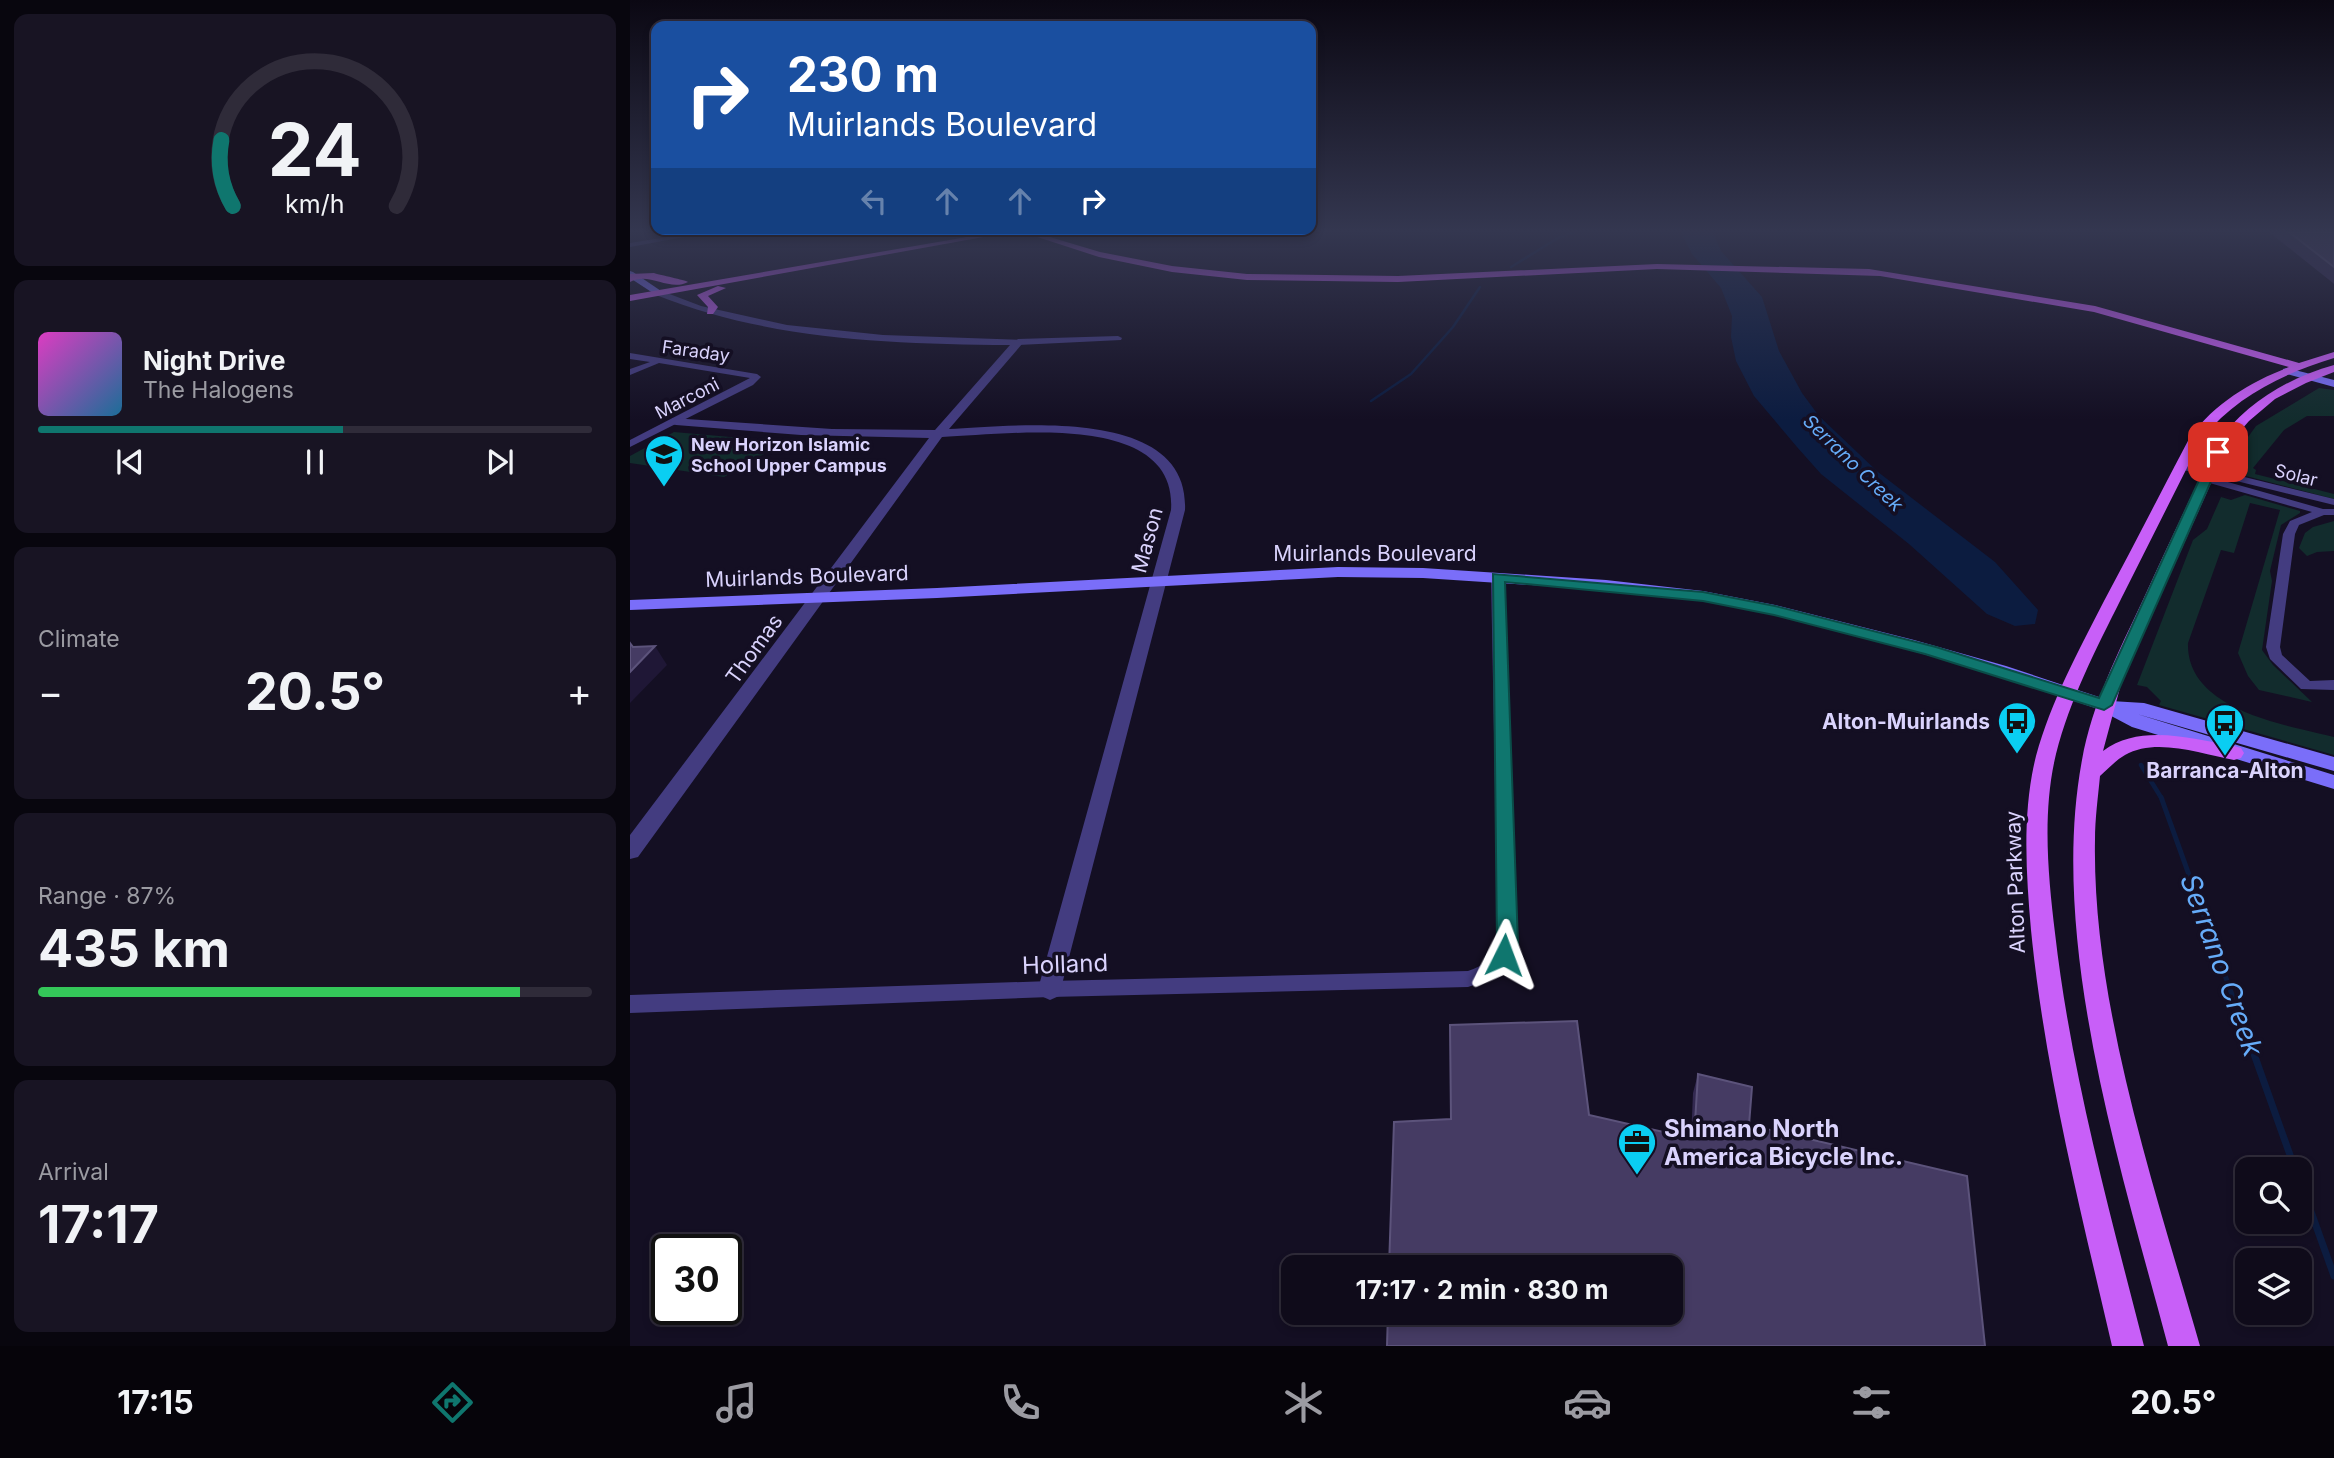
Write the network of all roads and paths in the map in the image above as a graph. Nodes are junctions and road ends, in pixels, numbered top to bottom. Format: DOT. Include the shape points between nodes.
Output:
graph roads {
  1 [pos="648,295"];
  2 [pos="664,295"];
  3 [pos="703,295"];
  4 [pos="2010,295"];
  5 [pos="630,298"];
  6 [pos="710,312"];
  7 [pos="1118,338"];
  8 [pos="1018,342"];
  9 [pos="2334,355"];
  10 [pos="630,356"];
  11 [pos="657,362"];
  12 [pos="2293,368"];
  13 [pos="2334,368"];
  14 [pos="630,372"];
  15 [pos="2316,375"];
  16 [pos="2334,376"];
  17 [pos="757,377"];
  18 [pos="2334,384"];
  19 [pos="676,421"];
  20 [pos="939,433"];
  21 [pos="630,444"];
  22 [pos="2179,467"];
  23 [pos="2206,476"];
  24 [pos="2265,491"];
  25 [pos="2334,502"];
  26 [pos="2328,512"];
  27 [pos="1497,577"];
  28 [pos="1158,581"];
  29 [pos="817,598"];
  30 [pos="630,605"];
  31 [pos="2334,685"];
  32 [pos="2067,693"];
  33 [pos="2104,705"];
  34 [pos="2234,753"];
  35 [pos="2334,764"];
  36 [pos="2090,774"];
  37 [pos="2334,782"];
  38 [pos="630,851"];
  39 [pos="1050,989"];
  40 [pos="630,1004"];
  41 [pos="2128,1346"];
  42 [pos="2184,1346"];
  1 -- 5 [label="main road"];
  2 -- 6 [label="street"];
  3 -- 6 [label="main road" via="713,307"];
  4 -- 12 [label="main road"];
  6 -- 8 [label="street" via="852,335"];
  7 -- 8 [label="street"];
  8 -- 20 [label="street, Thomas"];
  9 -- 12 [label="main road, Alton Parkway"];
  10 -- 11 [label="street, Faraday"];
  11 -- 14 [label="street"];
  11 -- 17 [label="street, Faraday"];
  12 -- 15 [label="main road"];
  12 -- 22 [label="main road, Alton Parkway" via="2246,391 2210,419"];
  13 -- 15 [label="main road"];
  15 -- 16 [label="main road"];
  15 -- 18 [label="main road"];
  15 -- 23 [label="main road" via="2271,397 2244,418 2227,437"];
  17 -- 19 [label="street, Marconi"];
  19 -- 20 [label="street, Mason" via="842,433"];
  19 -- 21 [label="street, Marconi"];
  20 -- 28 [label="street, Mason" via="1078,430 1120,439 1158,459 1178,480 1181,495"];
  20 -- 29 [label="street, Thomas"];
  22 -- 23 [label="street, Solar"];
  22 -- 32 [label="main road, Alton Parkway"];
  23 -- 24 [label="street, Solar"];
  23 -- 33 [label="main road"];
  24 -- 25 [label="street, Solar"];
  24 -- 26 [label="street, Solar"];
  26 -- 31 [label="street" via="2294,523 2289,534 2273,646 2274,656 2306,686"];
  27 -- 28 [label="main road, Muirlands Boulevard" via="1339,572"];
  27 -- 32 [label="main road, Muirlands Boulevard" via="1703,596 1775,610 1934,651"];
  27 -- 39 [label="street, Holland" via="1507,944 1498,965 1468,979"];
  28 -- 29 [label="main road, Muirlands Boulevard"];
  28 -- 39 [label="street, Mason"];
  29 -- 30 [label="main road, Muirlands Boulevard"];
  29 -- 38 [label="street, Thomas"];
  32 -- 33 [label="main road, Muirlands Boulevard"];
  32 -- 41 [label="main road, Alton Parkway" via="2048,751 2038,807 2042,925 2063,1066"];
  33 -- 34 [label="main road" via="2139,723"];
  33 -- 35 [label="main road" via="2144,709"];
  33 -- 36 [label="main road"];
  34 -- 36 [label="main road" via="2164,742 2134,743"];
  34 -- 37 [label="main road"];
  36 -- 42 [label="main road" via="2085,860 2103,1026"];
  39 -- 40 [label="street, Holland"];
}
